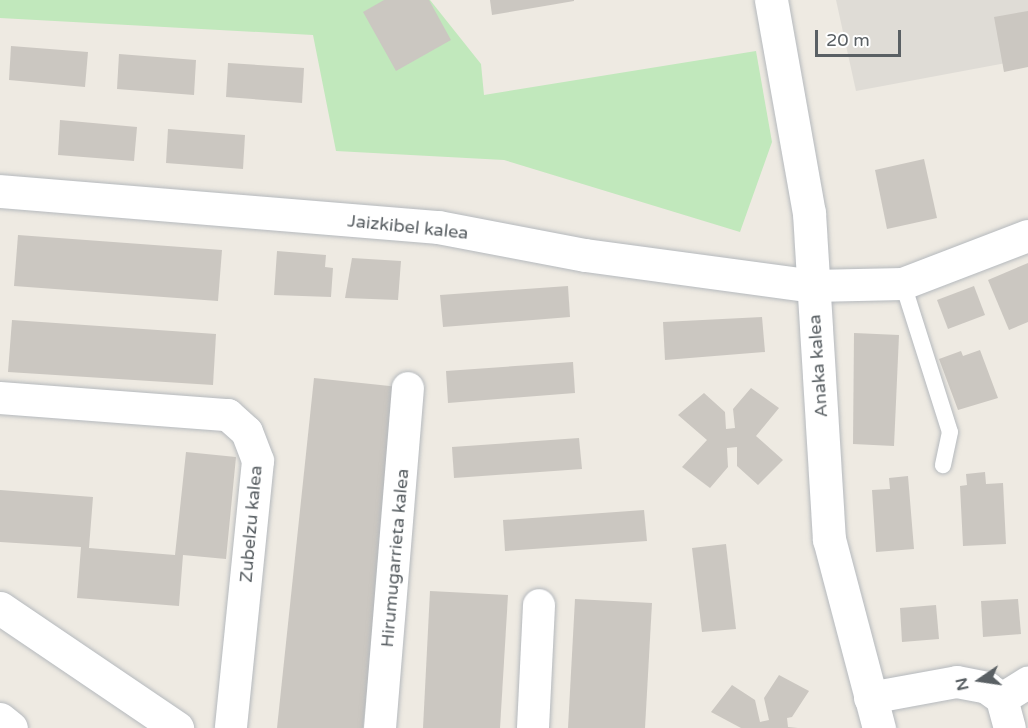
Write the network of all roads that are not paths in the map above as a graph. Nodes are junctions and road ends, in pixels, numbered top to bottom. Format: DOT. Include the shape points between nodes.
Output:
graph roads {
  1 [pos="771,0"];
  2 [pos="0,191"];
  3 [pos="1028,236"];
  4 [pos="903,284"];
  5 [pos="813,286"];
  6 [pos="408,388"];
  7 [pos="0,398"];
  8 [pos="943,465"];
  9 [pos="540,605"];
  10 [pos="0,608"];
  11 [pos="1028,683"];
  12 [pos="875,713"];
  13 [pos="1008,717"];
  14 [pos="0,719"];
  15 [pos="11,728"];
  16 [pos="177,728"];
  17 [pos="231,728"];
  18 [pos="380,728"];
  19 [pos="533,728"];
  1 -- 5 [label="street, Anaka kalea" via="809,213"];
  2 -- 5 [label="street, Jaizkibel kalea" via="438,227 585,255"];
  3 -- 4 [label="street"];
  4 -- 5 [label="street"];
  4 -- 8 [label="lane" via="950,432"];
  5 -- 12 [label="street, Anaka kalea" via="829,539"];
  6 -- 18 [label="street, Hirumugarrieta kalea"];
  7 -- 17 [label="street, Zubelzu kalea" via="228,415 247,432 258,460"];
  9 -- 19 [label="street"];
  10 -- 16 [label="street"];
  11 -- 13 [label="street"];
  12 -- 13 [label="street" via="957,682 987,688"];
  14 -- 15 [label="street"];
}
